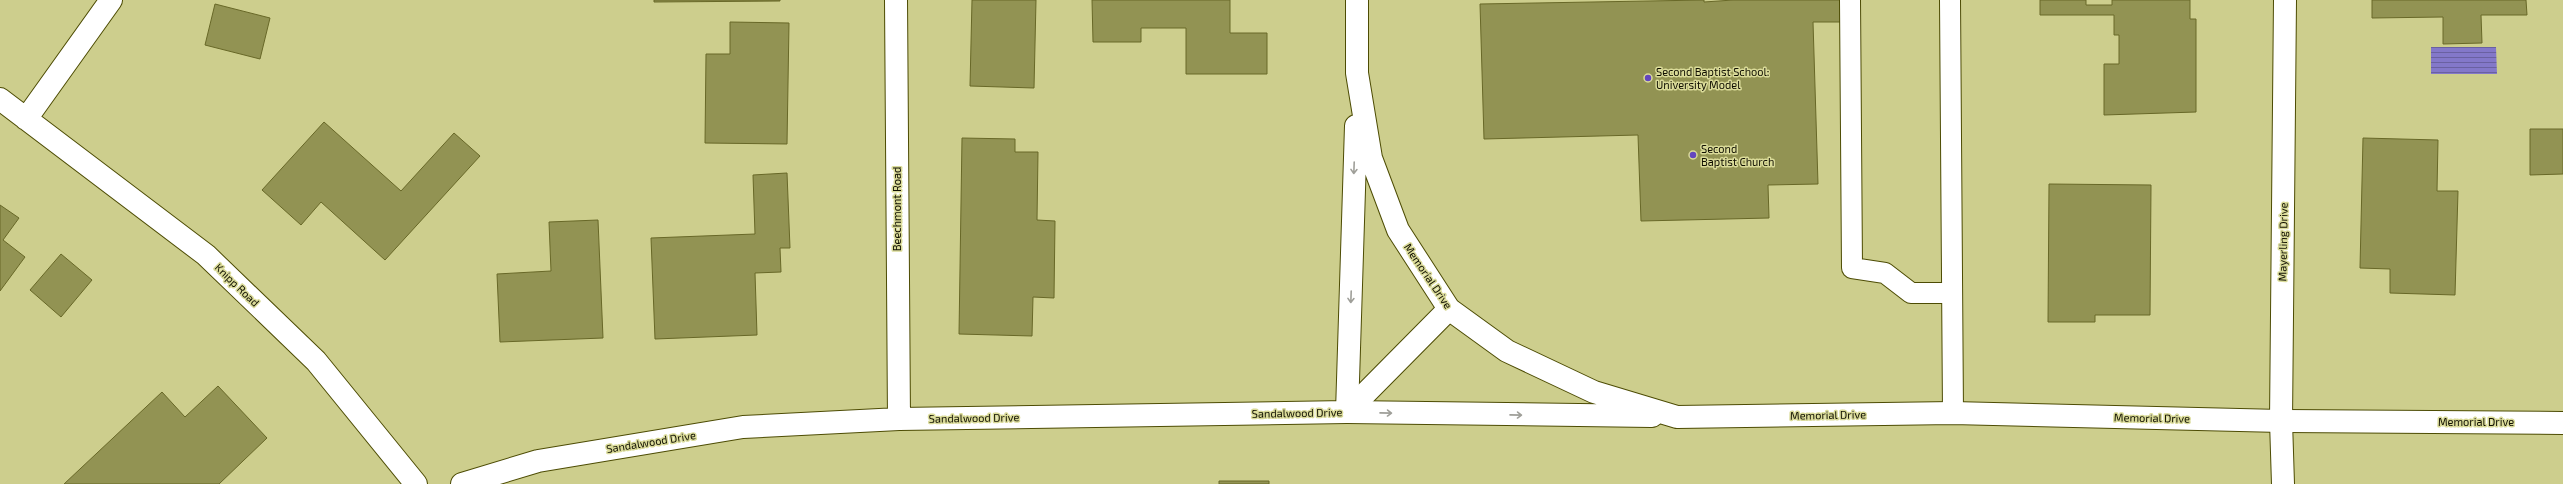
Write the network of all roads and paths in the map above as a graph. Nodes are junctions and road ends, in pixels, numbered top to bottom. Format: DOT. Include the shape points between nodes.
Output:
graph roads {
  1 [pos="111,0"];
  2 [pos="896,0"];
  3 [pos="1357,0"];
  4 [pos="1850,0"];
  5 [pos="1950,0"];
  6 [pos="2286,0"];
  7 [pos="1357,73"];
  8 [pos="0,99"];
  9 [pos="26,119"];
  10 [pos="1952,293"];
  11 [pos="1448,309"];
  12 [pos="1347,412"];
  13 [pos="1953,413"];
  14 [pos="1677,417"];
  15 [pos="899,419"];
  16 [pos="2281,421"];
  17 [pos="2563,423"];
  18 [pos="416,484"];
  19 [pos="462,484"];
  20 [pos="2283,484"];
  1 -- 9 [label="street"];
  2 -- 15 [label="street, Beechmont Road"];
  3 -- 7 [label="street, Memorial Drive"];
  4 -- 10 [label="lane" via="1852,268 1885,273 1911,293"];
  5 -- 10 [label="lane"];
  6 -- 16 [label="street, Mayerling Drive"];
  7 -- 11 [label="street, Memorial Drive" via="1371,158 1398,230"];
  7 -- 12 [label="street, one-way"];
  8 -- 9 [label="street, Knipp Road"];
  9 -- 18 [label="street, Knipp Road" via="206,255 316,361"];
  10 -- 13 [label="lane"];
  11 -- 12 [label="street, Sandalwood Drive"];
  11 -- 14 [label="street, Memorial Drive" via="1507,351 1594,392"];
  12 -- 14 [label="street, one-way"];
  12 -- 15 [label="street, Sandalwood Drive"];
  13 -- 14 [label="street, Memorial Drive"];
  13 -- 16 [label="street, Memorial Drive"];
  15 -- 19 [label="street, Sandalwood Drive" via="743,427 538,461"];
  16 -- 17 [label="street, Memorial Drive"];
  16 -- 20 [label="street, Mayerling Drive"];
}
